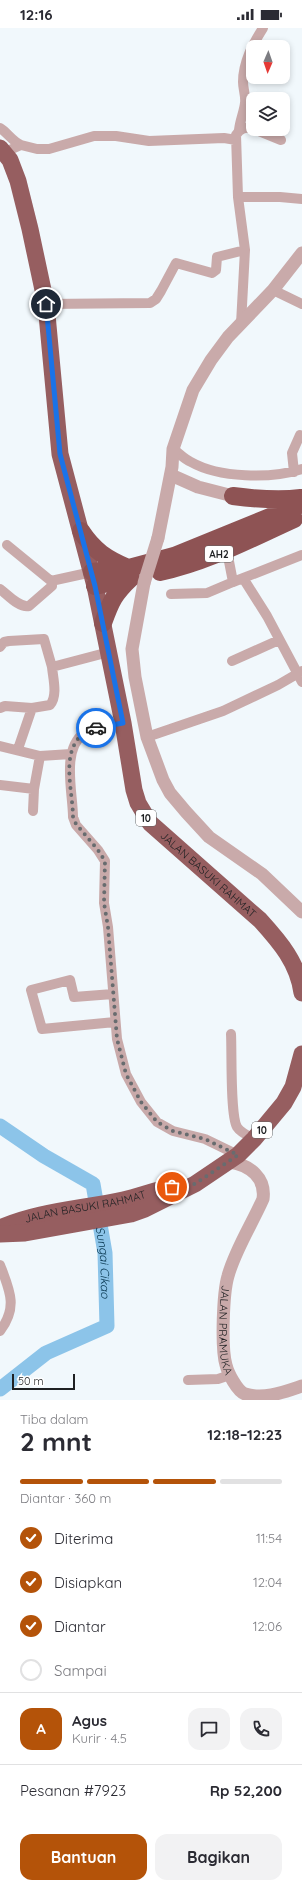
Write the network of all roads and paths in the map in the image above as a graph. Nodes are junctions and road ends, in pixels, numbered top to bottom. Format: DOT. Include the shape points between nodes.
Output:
graph roads {
  1 [pos="264,28"];
  2 [pos="0,128"];
  3 [pos="246,128"];
  4 [pos="238,135"];
  5 [pos="271,136"];
  6 [pos="281,140"];
  7 [pos="21,145"];
  8 [pos="2,150"];
  9 [pos="238,197"];
  10 [pos="302,199"];
  11 [pos="245,250"];
  12 [pos="302,253"];
  13 [pos="273,290"];
  14 [pos="46,304"];
  15 [pos="302,304"];
  16 [pos="241,324"];
  17 [pos="300,435"];
  18 [pos="173,449"];
  19 [pos="298,470"];
  20 [pos="171,475"];
  21 [pos="233,496"];
  22 [pos="302,498"];
  23 [pos="302,504"];
  24 [pos="302,516"];
  25 [pos="81,531"];
  26 [pos="227,543"];
  27 [pos="7,545"];
  28 [pos="302,555"];
  29 [pos="135,576"];
  30 [pos="93,579"];
  31 [pos="238,580"];
  32 [pos="51,581"];
  33 [pos="0,589"];
  34 [pos="171,594"];
  35 [pos="103,623"];
  36 [pos="279,640"];
  37 [pos="0,647"];
  38 [pos="109,652"];
  39 [pos="232,661"];
  40 [pos="52,667"];
  41 [pos="301,676"];
  42 [pos="0,708"];
  43 [pos="32,708"];
  44 [pos="123,723"];
  45 [pos="147,737"];
  46 [pos="0,746"];
  47 [pos="18,749"];
  48 [pos="71,754"];
  49 [pos="40,756"];
  50 [pos="0,785"];
  51 [pos="34,789"];
  52 [pos="33,811"];
  53 [pos="302,912"];
  54 [pos="302,993"];
  55 [pos="113,994"];
  56 [pos="116,1022"];
  57 [pos="231,1034"];
  58 [pos="302,1054"];
  59 [pos="243,1154"];
  60 [pos="58,1220"];
  61 [pos="0,1228"];
  62 [pos="0,1234"];
  63 [pos="0,1265"];
  64 [pos="0,1331"];
  65 [pos="230,1375"];
  66 [pos="188,1380"];
  67 [pos="302,1386"];
  68 [pos="244,1397"];
  1 -- 4 [label="street" via="252,46 245,67 245,104"];
  2 -- 7 [label="street"];
  3 -- 4 [label="street"];
  4 -- 7 [label="street" via="224,138 150,141 94,136 50,149"];
  4 -- 9 [label="street"];
  5 -- 6 [label="street"];
  7 -- 8 [label="street"];
  8 -- 14 [label="highway, 10" via="18,180"];
  9 -- 10 [label="street"];
  9 -- 11 [label="street"];
  11 -- 14 [label="street" via="217,257 216,270 212,273 176,263 156,299 150,303"];
  11 -- 16 [label="street"];
  12 -- 13 [label="street"];
  13 -- 15 [label="street"];
  13 -- 16 [label="street"];
  14 -- 25 [label="highway, 10" via="57,437"];
  16 -- 18 [label="street" via="211,360 193,390"];
  17 -- 19 [label="street" via="292,453"];
  18 -- 19 [label="street" via="190,462 223,473 262,475"];
  18 -- 20 [label="street"];
  20 -- 21 [label="street" via="198,487"];
  20 -- 29 [label="street, bridge" via="158,538"];
  21 -- 22 [label="highway" via="260,500"];
  21 -- 26 [label="highway" via="243,508 245,519"];
  23 -- 26 [label="highway"];
  24 -- 26 [label="highway, AH2"];
  25 -- 29 [label="highway" via="88,542 108,559"];
  25 -- 30 [label="highway, 10"];
  26 -- 29 [label="highway, AH2" via="175,568"];
  26 -- 31 [label="street"];
  27 -- 32 [label="street"];
  28 -- 31 [label="street"];
  29 -- 30 [label="highway, AH2"];
  29 -- 35 [label="highway" via="116,592"];
  29 -- 45 [label="street" via="132,649"];
  30 -- 32 [label="street"];
  30 -- 35 [label="highway, JALAN BASUKI RAHMAT / 10"];
  31 -- 34 [label="street" via="207,593"];
  31 -- 36 [label="street" via="267,616"];
  32 -- 33 [label="street" via="52,586 26,607"];
  35 -- 38 [label="highway, JALAN BASUKI RAHMAT / 10"];
  36 -- 39 [label="street"];
  36 -- 41 [label="street"];
  37 -- 40 [label="street" via="9,641 44,639"];
  38 -- 40 [label="street"];
  38 -- 44 [label="highway, JALAN BASUKI RAHMAT / 10"];
  40 -- 43 [label="street" via="53,700 50,705"];
  41 -- 45 [label="street" via="223,711"];
  42 -- 43 [label="street"];
  43 -- 47 [label="street"];
  44 -- 48 [label="street" via="84,733 76,742"];
  44 -- 54 [label="highway, JALAN BASUKI RAHMAT / 10" via="131,775 143,814 260,920 289,955"];
  45 -- 53 [label="street" via="163,780 186,812 209,837 262,874"];
  46 -- 47 [label="street"];
  47 -- 49 [label="street"];
  48 -- 49 [label="street"];
  48 -- 55 [label="street" via="69,766 73,817 105,861 104,903"];
  49 -- 51 [label="street"];
  50 -- 51 [label="street"];
  51 -- 52 [label="street"];
  55 -- 56 [label="street"];
  55 -- 56 [label="street" via="74,997 70,980 30,990 42,1029"];
  56 -- 59 [label="street" via="119,1051 126,1074 151,1116 173,1131 205,1139"];
  57 -- 59 [label="street" via="232,1102"];
  58 -- 59 [label="highway, JALAN BASUKI RAHMAT / 10" via="293,1087 284,1103"];
  59 -- 60 [label="highway, JALAN BASUKI RAHMAT / 10" via="195,1184 145,1209 128,1207"];
  59 -- 65 [label="street, JALAN PRAMUKA" via="261,1179 264,1190 263,1199 232,1264 226,1287 224,1353"];
  60 -- 61 [label="highway, JALAN BASUKI RAHMAT / 10" via="18,1220"];
  60 -- 62 [label="highway, JALAN BASUKI RAHMAT / 10" via="25,1234"];
  63 -- 64 [label="street" via="8,1285 11,1311"];
  65 -- 66 [label="street" via="218,1379"];
  65 -- 68 [label="street, JALAN PRAMUKA"];
  67 -- 68 [label="street, JALAN PRAMUKA" via="269,1396"];
}
